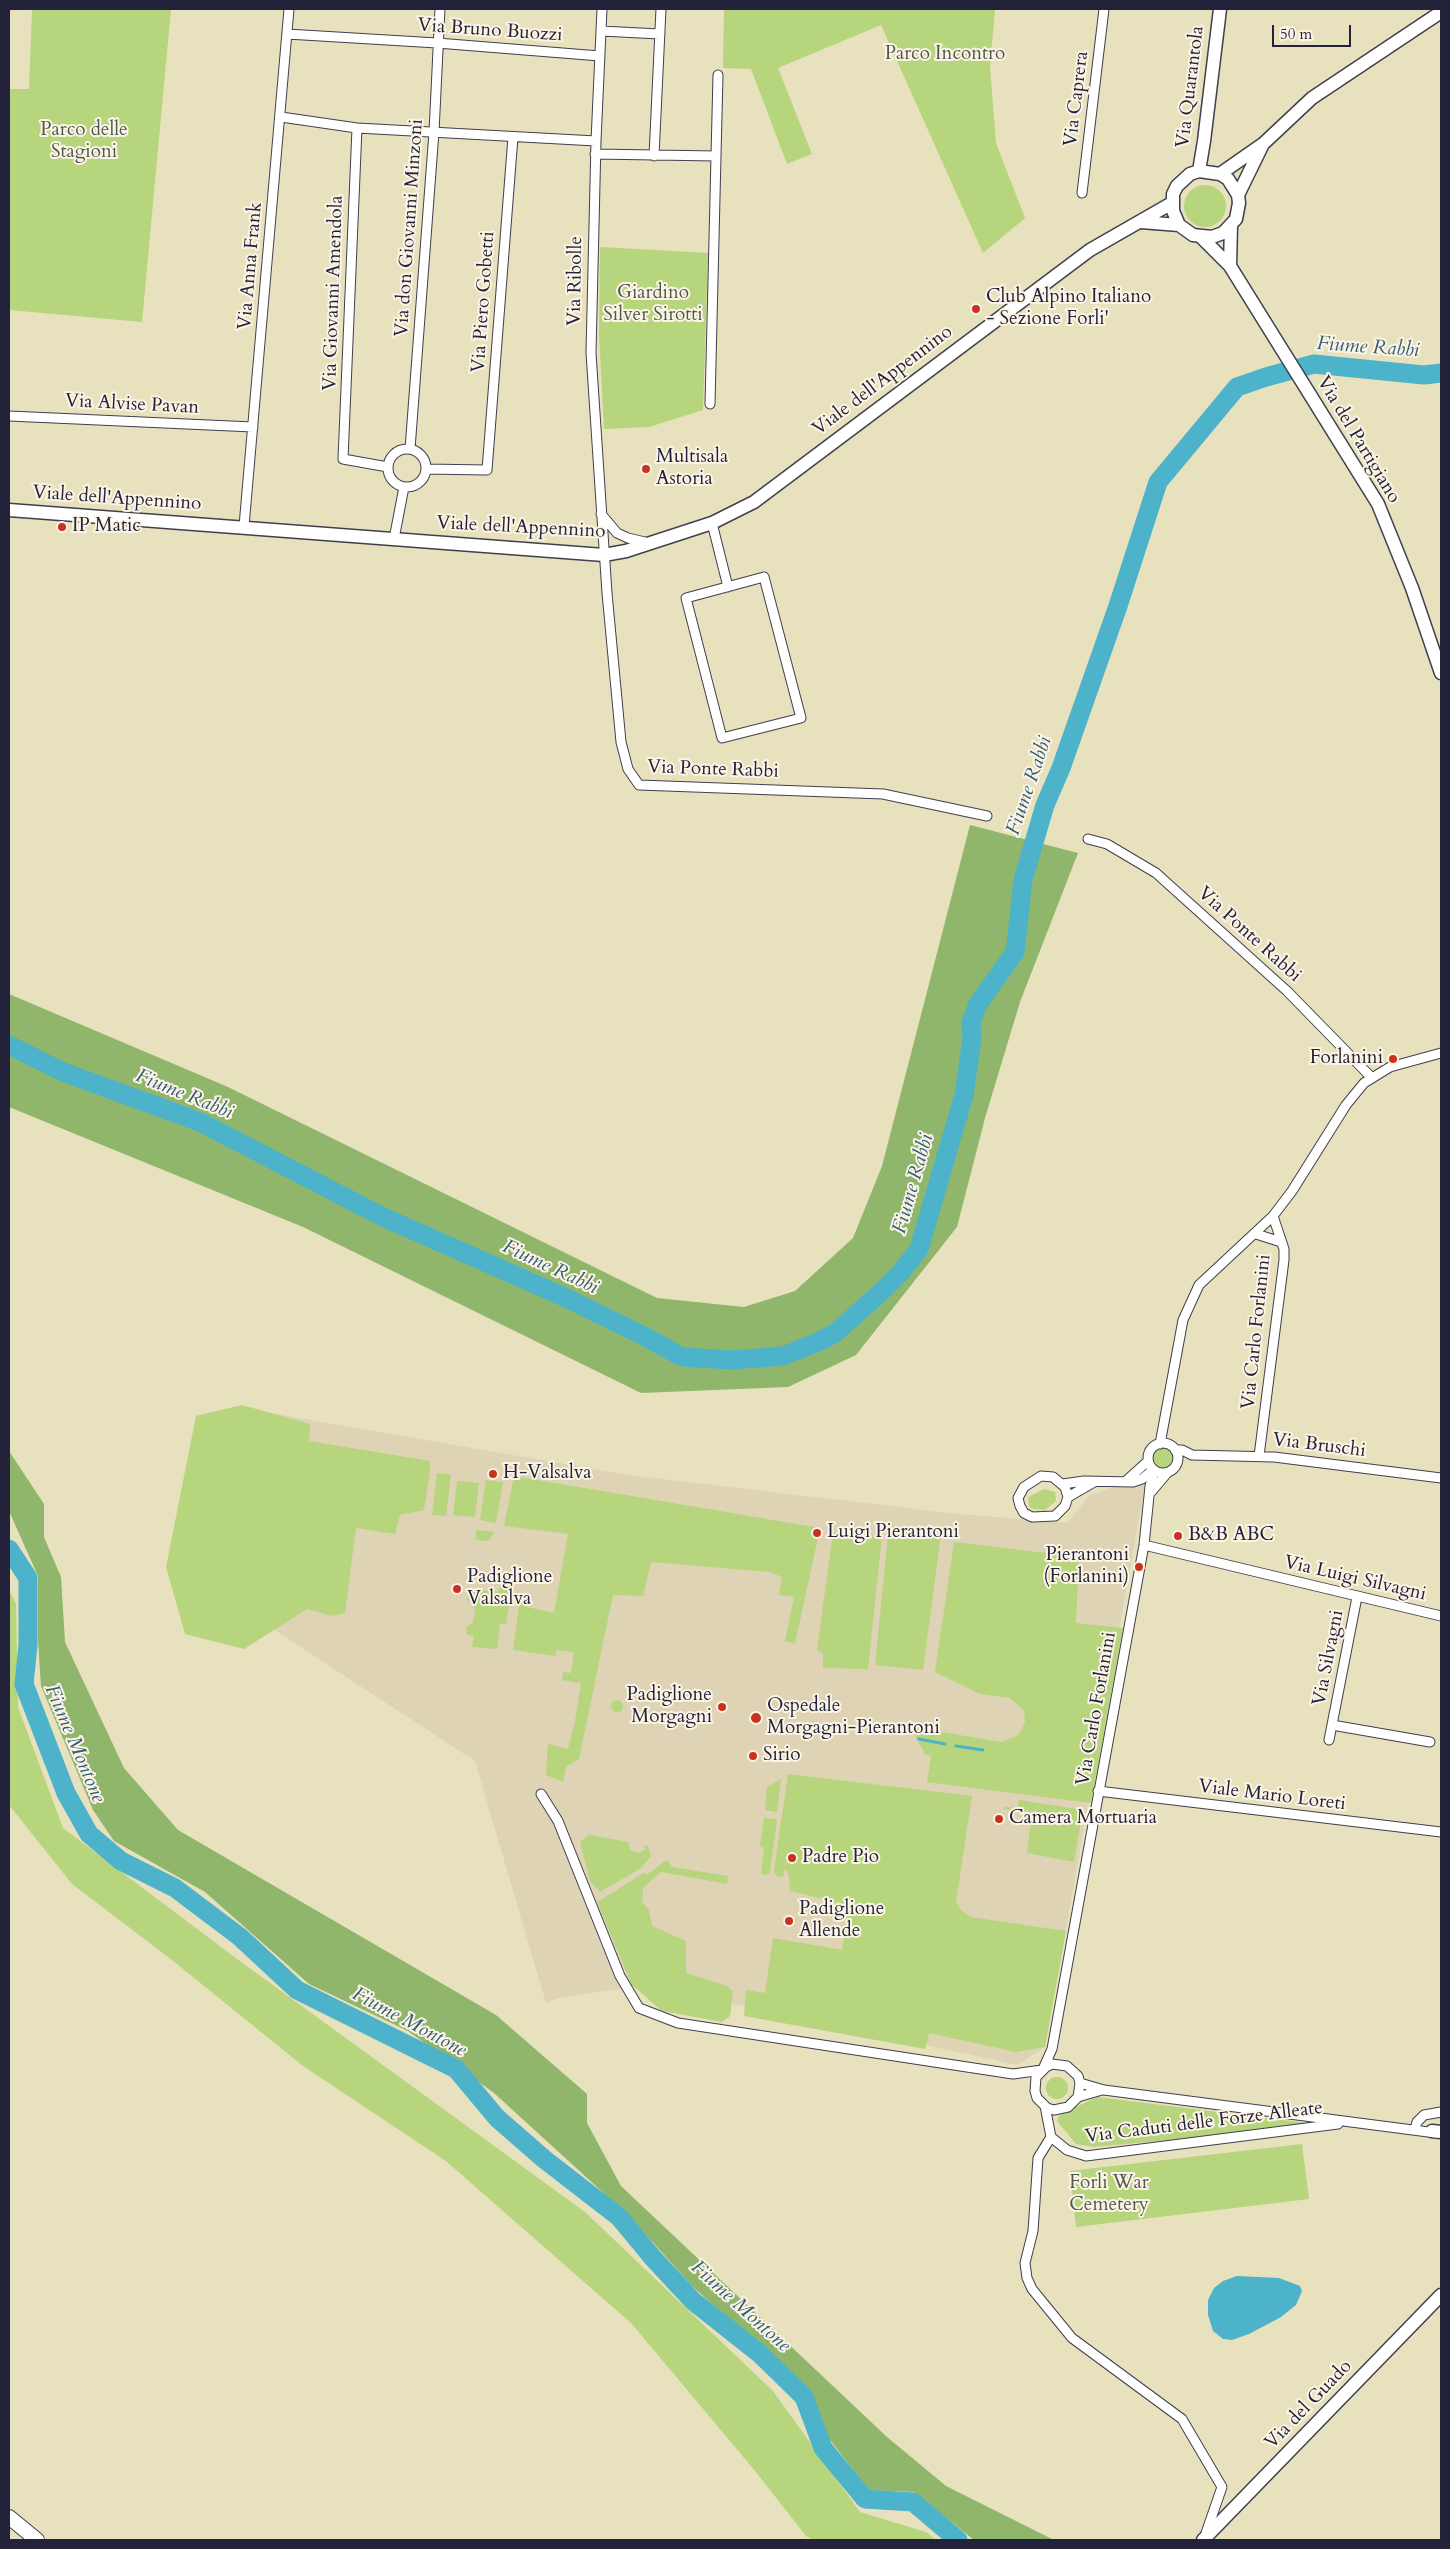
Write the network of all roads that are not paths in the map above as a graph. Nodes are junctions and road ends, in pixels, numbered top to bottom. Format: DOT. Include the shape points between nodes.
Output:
graph roads {
  1 [pos="289,9"];
  2 [pos="440,9"];
  3 [pos="602,9"];
  4 [pos="661,9"];
  5 [pos="1104,9"];
  6 [pos="1220,9"];
  7 [pos="1441,12"];
  8 [pos="601,31"];
  9 [pos="287,34"];
  10 [pos="660,34"];
  11 [pos="437,43"];
  12 [pos="600,56"];
  13 [pos="718,75"];
  14 [pos="281,117"];
  15 [pos="356,128"];
  16 [pos="434,132"];
  17 [pos="513,137"];
  18 [pos="596,141"];
  19 [pos="1263,144"];
  20 [pos="595,154"];
  21 [pos="654,156"];
  22 [pos="716,156"];
  23 [pos="1198,171"];
  24 [pos="1220,174"];
  25 [pos="1082,193"];
  26 [pos="1238,195"];
  27 [pos="1172,203"];
  28 [pos="1141,222"];
  29 [pos="1180,225"];
  30 [pos="1231,226"];
  31 [pos="1201,237"];
  32 [pos="1230,266"];
  33 [pos="710,404"];
  34 [pos="9,416"];
  35 [pos="253,427"];
  36 [pos="410,449"];
  37 [pos="388,467"];
  38 [pos="426,469"];
  39 [pos="404,487"];
  40 [pos="9,510"];
  41 [pos="600,514"];
  42 [pos="712,523"];
  43 [pos="244,526"];
  44 [pos="394,539"];
  45 [pos="652,543"];
  46 [pos="604,555"];
  47 [pos="728,587"];
  48 [pos="1441,673"];
  49 [pos="987,816"];
  50 [pos="1088,839"];
  51 [pos="1441,1053"];
  52 [pos="1372,1077"];
  53 [pos="1273,1216"];
  54 [pos="1256,1234"];
  55 [pos="1280,1242"];
  56 [pos="1160,1444"];
  57 [pos="1175,1450"];
  58 [pos="1192,1455"];
  59 [pos="1259,1456"];
  60 [pos="1148,1461"];
  61 [pos="1176,1465"];
  62 [pos="1154,1470"];
  63 [pos="1167,1473"];
  64 [pos="1441,1478"];
  65 [pos="1127,1480"];
  66 [pos="1095,1482"];
  67 [pos="1063,1484"];
  68 [pos="1151,1492"];
  69 [pos="1068,1497"];
  70 [pos="1144,1545"];
  71 [pos="1358,1598"];
  72 [pos="1441,1616"];
  73 [pos="1332,1724"];
  74 [pos="1329,1740"];
  75 [pos="1430,1742"];
  76 [pos="1098,1791"];
  77 [pos="541,1794"];
  78 [pos="1441,1832"];
  79 [pos="1052,2049"];
  80 [pos="1054,2064"];
  81 [pos="1043,2069"];
  82 [pos="1021,2074"];
  83 [pos="1035,2081"];
  84 [pos="1080,2083"];
  85 [pos="1104,2090"];
  86 [pos="1078,2097"];
  87 [pos="1045,2106"];
  88 [pos="1054,2110"];
  89 [pos="1441,2112"];
  90 [pos="1348,2122"];
  91 [pos="1048,2126"];
  92 [pos="1415,2128"];
  93 [pos="1438,2133"];
  94 [pos="1051,2137"];
  95 [pos="1441,2295"];
  96 [pos="9,2516"];
  97 [pos="1204,2539"];
  98 [pos="37,2540"];
  1 -- 9 [label="street, Via Anna Frank"];
  2 -- 11 [label="street, Via don Giovanni Minzoni"];
  3 -- 8 [label="street, Via Ribolle"];
  4 -- 10 [label="street"];
  5 -- 25 [label="street, Via Caprera"];
  6 -- 23 [label="main road, Via Quarantola"];
  7 -- 19 [label="main road" via="1312,98"];
  8 -- 10 [label="street"];
  8 -- 12 [label="street, Via Ribolle"];
  9 -- 11 [label="street, Via Bruno Buozzi"];
  9 -- 14 [label="street, Via Anna Frank"];
  10 -- 21 [label="street"];
  11 -- 12 [label="street, Via Bruno Buozzi"];
  11 -- 16 [label="street, Via don Giovanni Minzoni"];
  12 -- 18 [label="street, Via Ribolle"];
  13 -- 22 [label="street"];
  14 -- 15 [label="street"];
  14 -- 35 [label="street, Via Anna Frank"];
  15 -- 16 [label="street"];
  15 -- 37 [label="street, Via Giovanni Amendola" via="343,459"];
  16 -- 17 [label="street"];
  16 -- 36 [label="street, Via don Giovanni Minzoni"];
  17 -- 18 [label="street"];
  17 -- 38 [label="street, Via Piero Gobetti" via="487,470"];
  18 -- 20 [label="street, Via Ribolle"];
  19 -- 24 [label="main road"];
  19 -- 26 [label="main road"];
  20 -- 21 [label="street"];
  20 -- 41 [label="street, Via Ribolle" via="591,353"];
  21 -- 22 [label="street"];
  22 -- 33 [label="street"];
  23 -- 24 [label="main road"];
  23 -- 27 [label="main road" via="1177,186"];
  24 -- 26 [label="main road" via="1228,179"];
  26 -- 30 [label="main road" via="1238,211"];
  27 -- 28 [label="main road, Viale dell'Appennino"];
  27 -- 29 [label="main road"];
  28 -- 29 [label="main road"];
  28 -- 42 [label="main road, Viale dell'Appennino" via="1090,250 754,502"];
  29 -- 31 [label="main road"];
  30 -- 31 [label="main road" via="1223,233"];
  30 -- 32 [label="main road"];
  31 -- 32 [label="main road, Via del Partigiano"];
  32 -- 48 [label="main road, Via del Partigiano" via="1378,504 1412,588"];
  34 -- 35 [label="street, Via Alvise Pavan"];
  35 -- 43 [label="street, Via Anna Frank"];
  36 -- 37 [label="street" via="392,455"];
  36 -- 38 [label="street" via="423,458"];
  37 -- 39 [label="street" via="391,478"];
  38 -- 39 [label="street" via="416,484"];
  39 -- 44 [label="street"];
  40 -- 43 [label="main road, Viale dell'Appennino"];
  41 -- 45 [label="street" via="617,533"];
  41 -- 46 [label="street, Via Ribolle"];
  42 -- 45 [label="main road, Viale dell'Appennino"];
  42 -- 47 [label="street"];
  43 -- 44 [label="main road, Viale dell'Appennino"];
  44 -- 46 [label="main road, Viale dell'Appennino"];
  45 -- 46 [label="main road, Viale dell'Appennino"];
  46 -- 49 [label="street, Via Ponte Rabbi" via="621,742 628,769 640,786 883,794"];
  47 -- 47 [label="street" via="686,598 722,738 801,718 764,578"];
  50 -- 52 [label="street, Via Ponte Rabbi" via="1108,844 1156,873 1287,991"];
  51 -- 52 [label="street, Via Carlo Forlanini" via="1390,1067"];
  52 -- 53 [label="street, Via Carlo Forlanini" via="1346,1105"];
  53 -- 54 [label="street, Via Carlo Forlanini"];
  53 -- 55 [label="street, Via Carlo Forlanini"];
  54 -- 55 [label="street"];
  54 -- 56 [label="street, Via Carlo Forlanini" via="1205,1278 1188,1306"];
  55 -- 59 [label="street, Via Carlo Forlanini" via="1284,1260"];
  56 -- 57 [label="street"];
  56 -- 60 [label="street" via="1150,1450"];
  57 -- 58 [label="street, Via Bruschi"];
  57 -- 61 [label="street"];
  58 -- 59 [label="street, Via Bruschi"];
  58 -- 61 [label="street"];
  59 -- 64 [label="street, Via Bruschi"];
  60 -- 62 [label="street"];
  60 -- 65 [label="street"];
  61 -- 63 [label="street"];
  62 -- 63 [label="street"];
  62 -- 65 [label="street" via="1142,1479"];
  62 -- 68 [label="street, Via Carlo Forlanini"];
  63 -- 68 [label="street"];
  65 -- 66 [label="street"];
  66 -- 67 [label="street"];
  66 -- 69 [label="street"];
  67 -- 69 [label="street"];
  67 -- 69 [label="street" via="1047,1476 1035,1479 1020,1493 1020,1506 1032,1517 1048,1518 1061,1512"];
  68 -- 70 [label="street, Via Carlo Forlanini"];
  70 -- 71 [label="street, Via Luigi Silvagni"];
  70 -- 76 [label="street, Via Carlo Forlanini"];
  71 -- 72 [label="street, Via Luigi Silvagni"];
  71 -- 73 [label="street, Via Silvagni"];
  73 -- 74 [label="street, Via Silvagni"];
  73 -- 75 [label="street, Via Silvagni"];
  76 -- 78 [label="street, Viale Mario Loreti"];
  76 -- 79 [label="street, Via Carlo Forlanini"];
  77 -- 82 [label="street" via="558,1822 620,1976 639,2008 678,2023"];
  79 -- 80 [label="street"];
  79 -- 81 [label="street"];
  80 -- 81 [label="street"];
  80 -- 84 [label="street" via="1073,2070"];
  81 -- 82 [label="street"];
  81 -- 83 [label="street"];
  82 -- 83 [label="street"];
  83 -- 87 [label="street" via="1037,2098"];
  84 -- 85 [label="street"];
  84 -- 86 [label="street"];
  85 -- 86 [label="street"];
  85 -- 90 [label="street"];
  86 -- 88 [label="street" via="1068,2107"];
  87 -- 88 [label="street"];
  87 -- 91 [label="street"];
  88 -- 91 [label="street"];
  89 -- 92 [label="street" via="1424,2115"];
  90 -- 92 [label="street"];
  90 -- 94 [label="street, Via Caduti delle Forze Alleate" via="1086,2156 1067,2150"];
  91 -- 94 [label="street"];
  92 -- 93 [label="street"];
  94 -- 97 [label="street" via="1038,2158 1033,2231 1025,2263 1027,2278 1032,2289 1072,2338 1182,2418 1222,2487"];
  95 -- 97 [label="main road, Via del Guado"];
  96 -- 98 [label="main road"];
}
